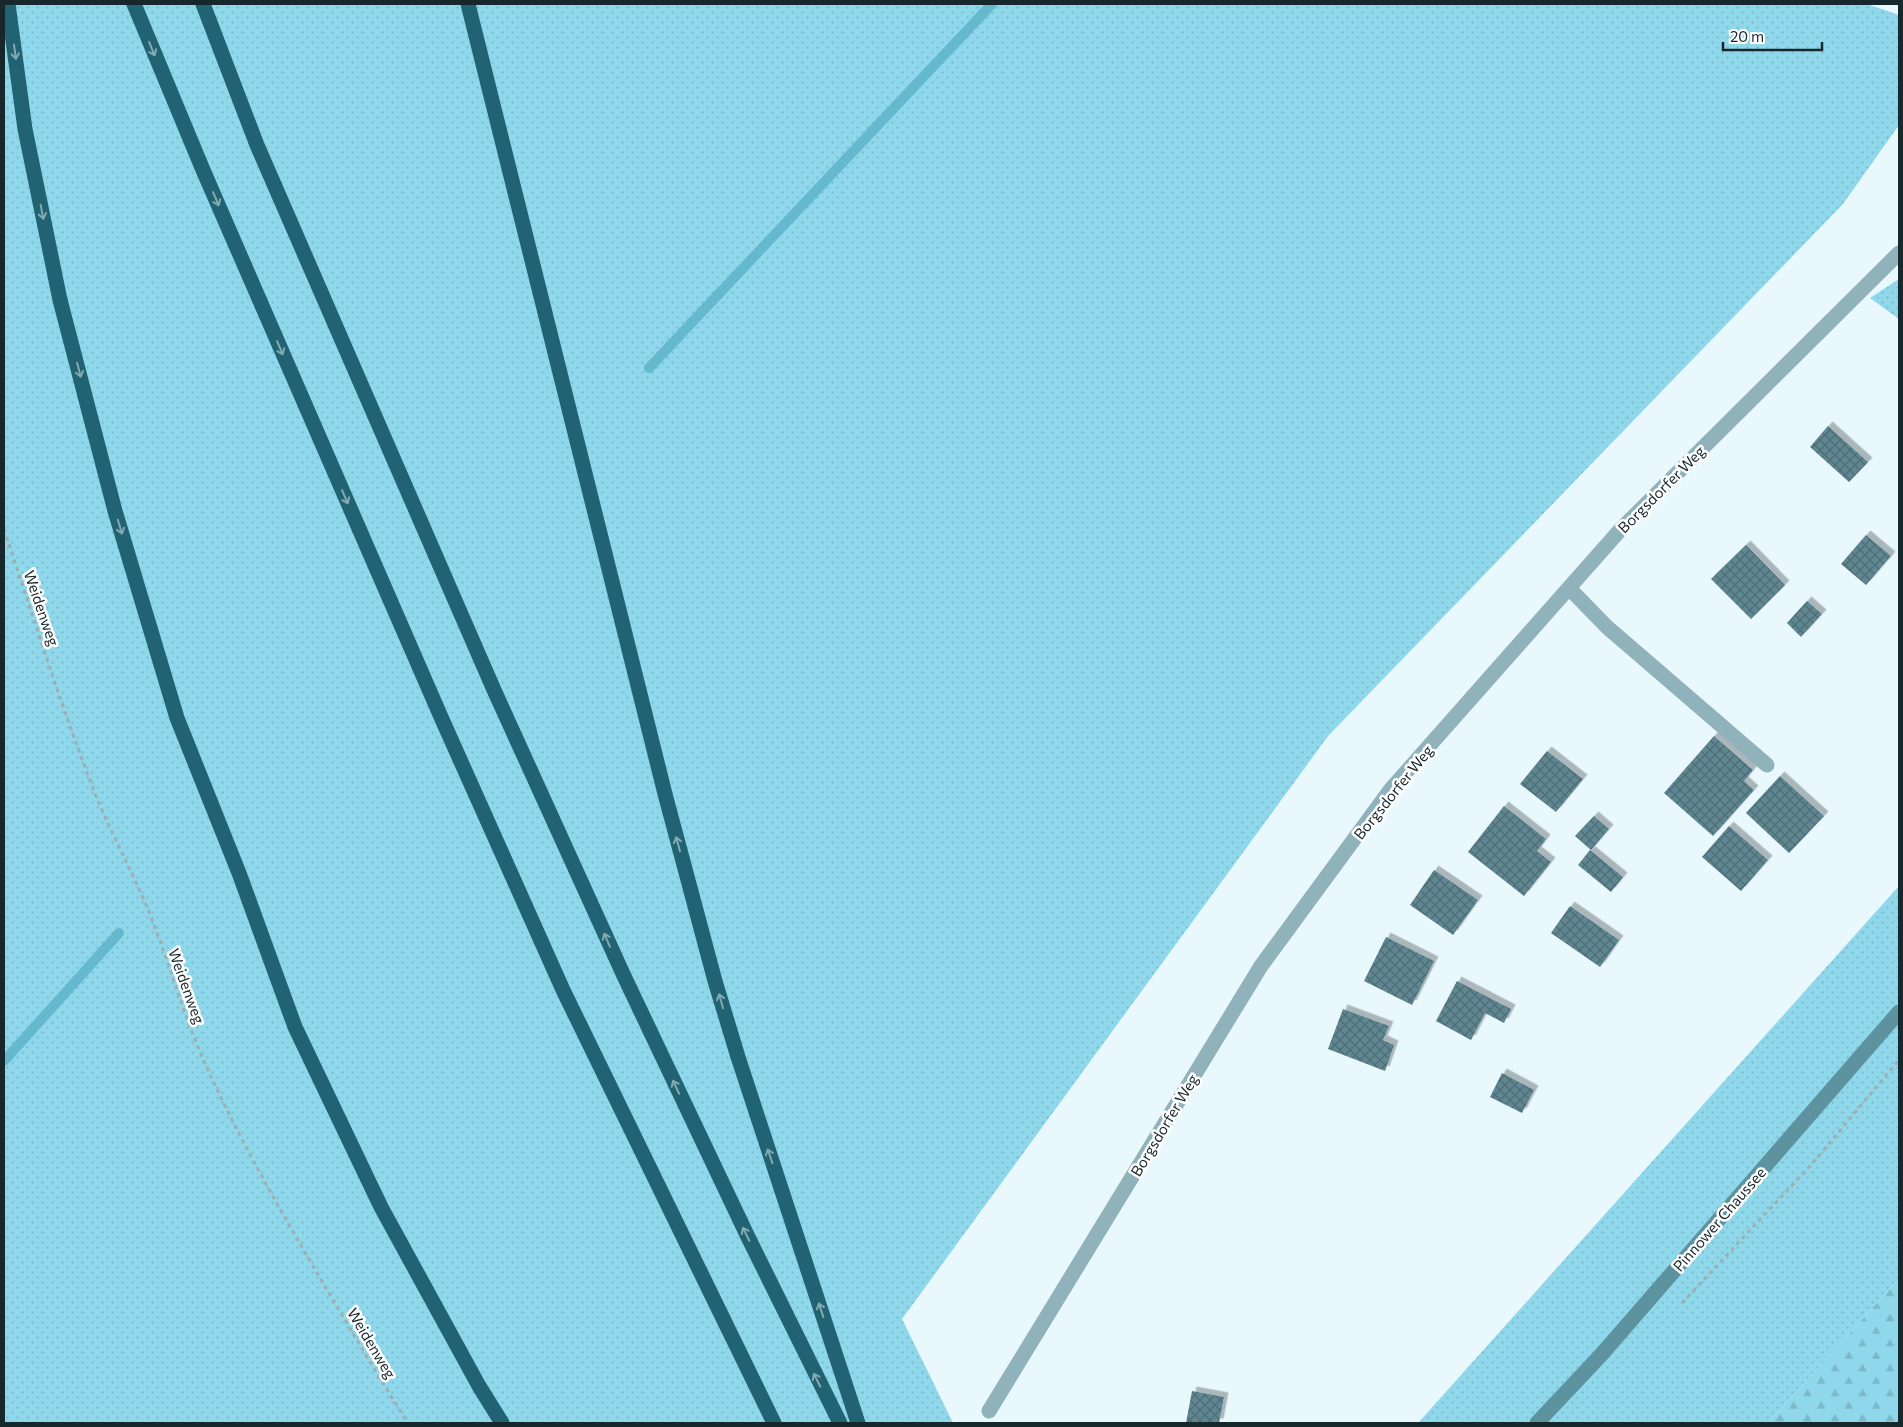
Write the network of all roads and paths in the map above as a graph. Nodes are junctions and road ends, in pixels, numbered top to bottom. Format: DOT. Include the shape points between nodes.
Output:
graph roads {
  1 [pos="8,4"];
  2 [pos="134,4"];
  3 [pos="203,4"];
  4 [pos="468,4"];
  5 [pos="1899,253"];
  6 [pos="4,529"];
  7 [pos="1569,588"];
  8 [pos="1766,765"];
  9 [pos="1899,1012"];
  10 [pos="1899,1060"];
  11 [pos="1677,1309"];
  12 [pos="989,1411"];
  13 [pos="408,1423"];
  14 [pos="502,1423"];
  15 [pos="774,1423"];
  16 [pos="840,1423"];
  17 [pos="858,1423"];
  18 [pos="1537,1423"];
  1 -- 14 [label="highway, one-way" via="25,129 60,300 116,511 177,718 239,873 295,1027 381,1207"];
  2 -- 15 [label="highway, one-way" via="203,170 551,963"];
  16 -- 3 [label="highway, one-way" via="624,976 498,699 258,145"];
  17 -- 4 [label="highway, one-way" via="715,981 660,775"];
  5 -- 7 [label="street, Borgsdorfer Weg" via="1628,522"];
  6 -- 13 [label="path, Weidenweg" via="94,790 151,917 204,1061 287,1222"];
  7 -- 8 [label="street" via="1607,627"];
  7 -- 12 [label="street, Borgsdorfer Weg" via="1391,789 1261,966"];
  9 -- 18 [label="main road, Pinnower Chaussee" via="1601,1355"];
  10 -- 11 [label="path" via="1811,1165"];
}
